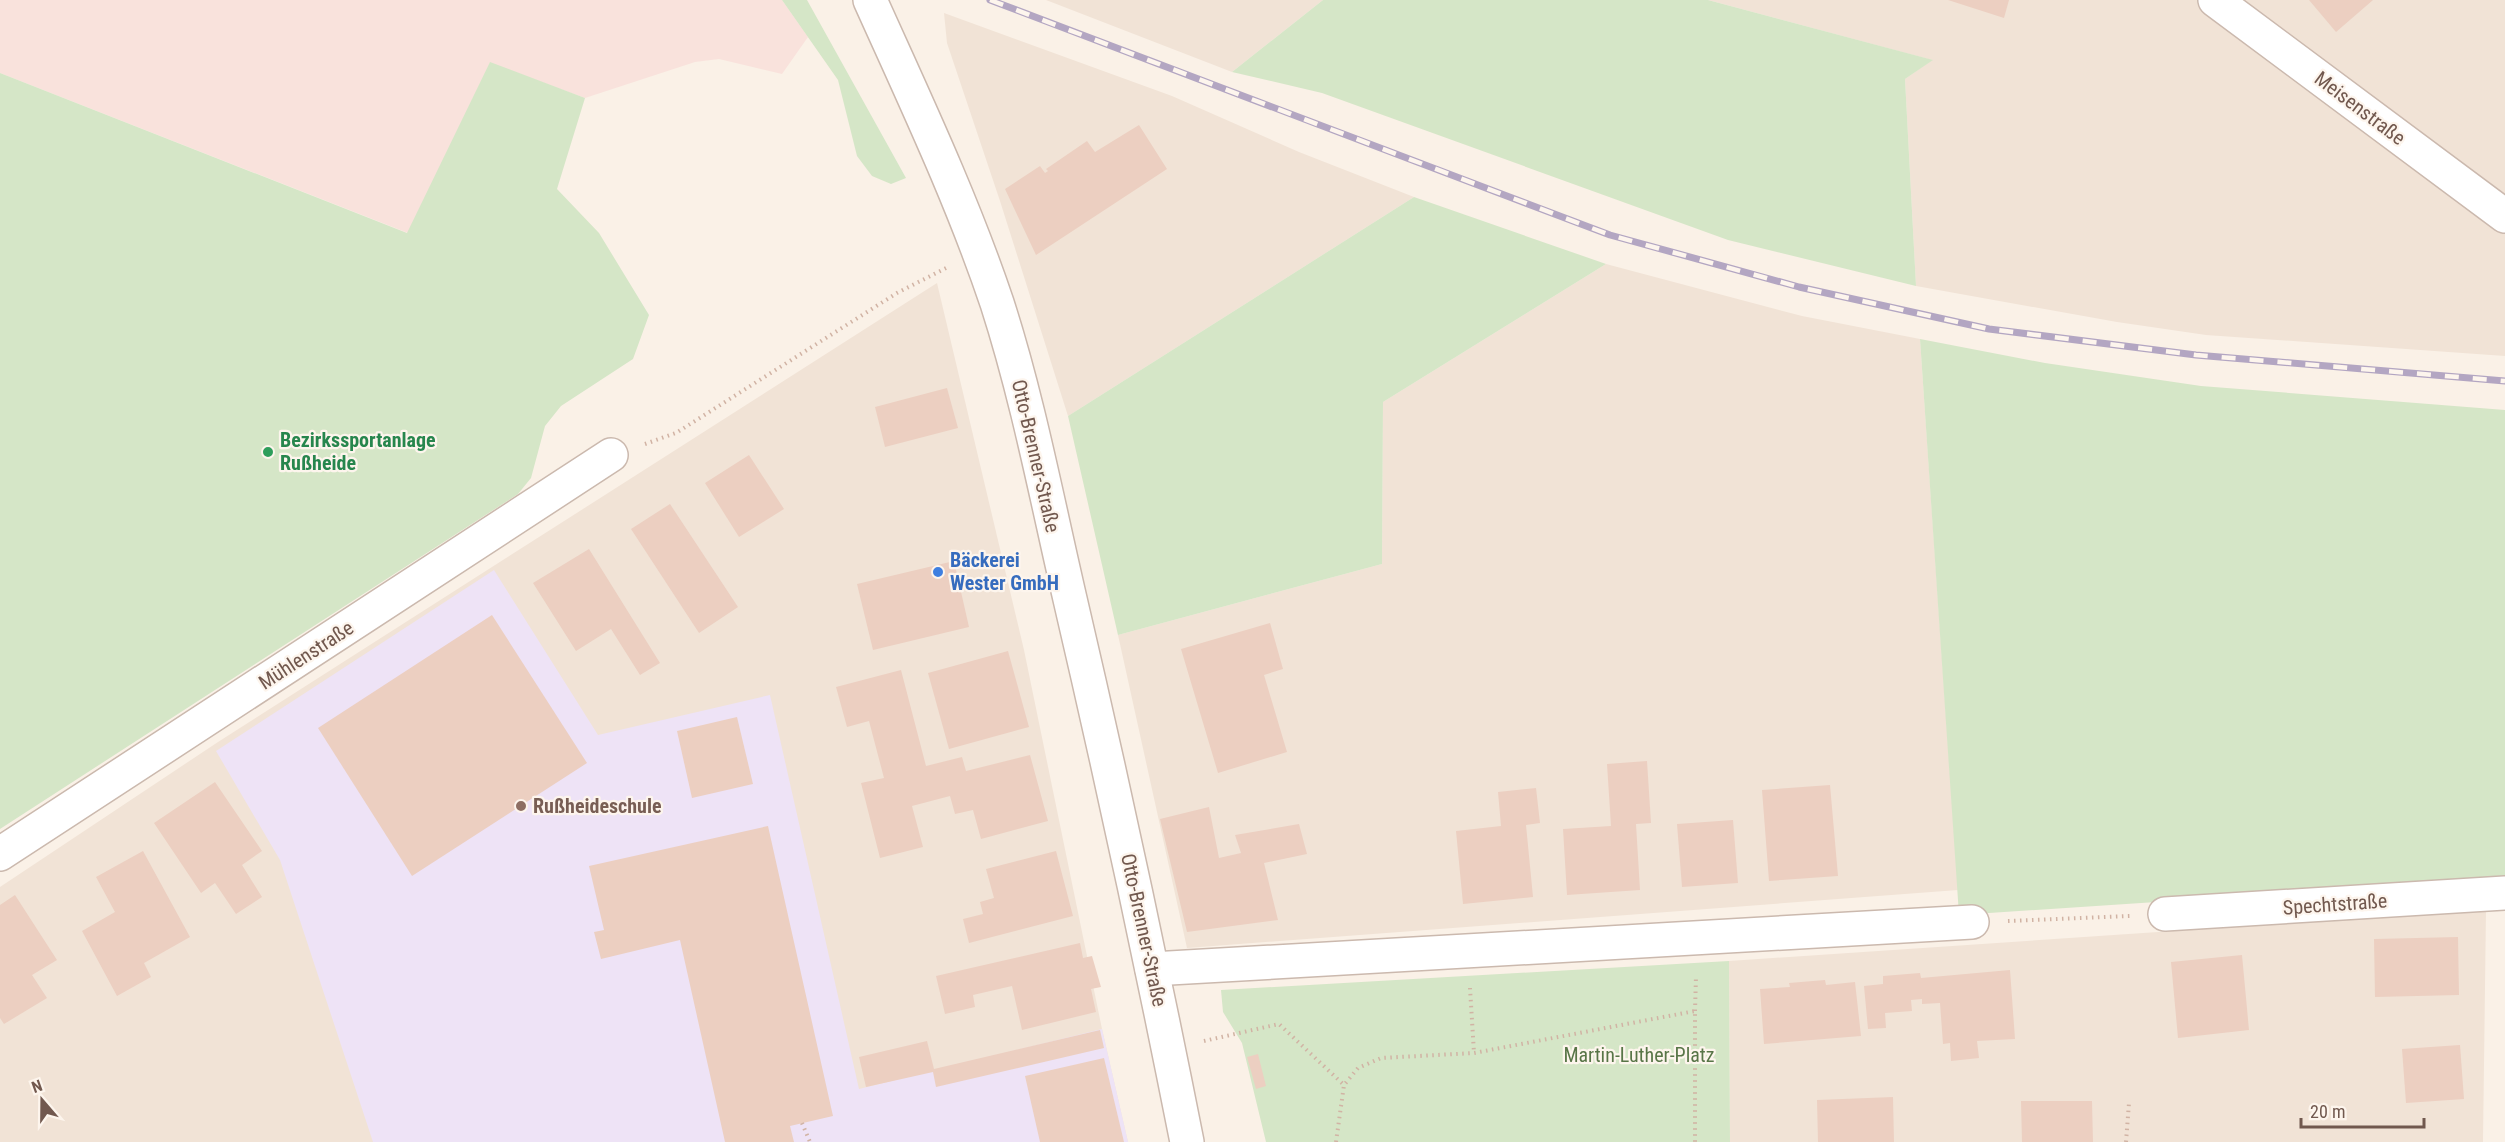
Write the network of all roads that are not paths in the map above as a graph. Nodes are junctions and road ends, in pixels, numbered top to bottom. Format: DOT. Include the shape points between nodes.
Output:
graph roads {
  1 [pos="870,0"];
  2 [pos="2215,0"];
  3 [pos="2505,216"];
  4 [pos="611,455"];
  5 [pos="0,854"];
  6 [pos="2505,893"];
  7 [pos="2165,914"];
  8 [pos="1972,922"];
  9 [pos="1152,969"];
  10 [pos="1187,1142"];
  1 -- 9 [label="street, Otto-Brenner-Straße" via="950,177 998,307 1026,405"];
  2 -- 3 [label="street, Meisenstraße"];
  4 -- 5 [label="street, Mühlenstraße"];
  6 -- 7 [label="street, Spechtstraße"];
  8 -- 9 [label="street"];
  9 -- 10 [label="street, Otto-Brenner-Straße"];
}
